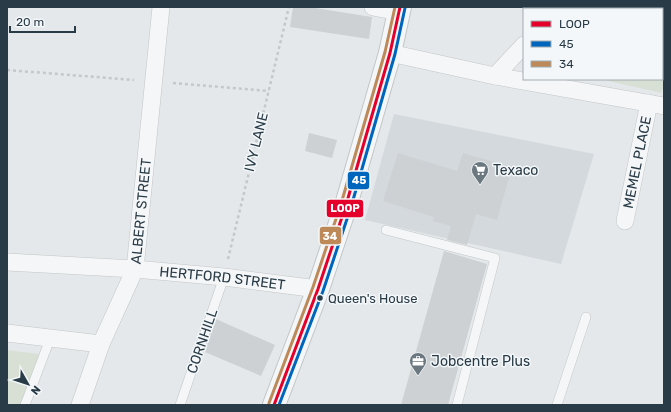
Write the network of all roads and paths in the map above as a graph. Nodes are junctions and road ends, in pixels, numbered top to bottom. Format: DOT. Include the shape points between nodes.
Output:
graph roads {
  1 [pos="161,7"];
  2 [pos="289,7"];
  3 [pos="373,7"];
  4 [pos="399,9"];
  5 [pos="523,46"];
  6 [pos="390,53"];
  7 [pos="7,70"];
  8 [pos="495,76"];
  9 [pos="153,82"];
  10 [pos="269,91"];
  11 [pos="656,104"];
  12 [pos="625,221"];
  13 [pos="386,230"];
  14 [pos="7,262"];
  15 [pos="135,269"];
  16 [pos="224,277"];
  17 [pos="318,288"];
  18 [pos="586,318"];
  19 [pos="7,333"];
  20 [pos="50,339"];
  21 [pos="101,344"];
  22 [pos="25,405"];
  23 [pos="80,405"];
  24 [pos="180,405"];
  25 [pos="274,405"];
  26 [pos="457,405"];
  27 [pos="557,405"];
  1 -- 9 [label="street, ALBERT STREET"];
  2 -- 10 [label="path, IVY LANE"];
  3 -- 4 [label="street"];
  4 -- 6 [label="street"];
  5 -- 8 [label="street"];
  6 -- 8 [label="street"];
  6 -- 17 [label="street" via="346,205"];
  7 -- 9 [label="path"];
  8 -- 11 [label="street"];
  9 -- 10 [label="path"];
  9 -- 15 [label="street, ALBERT STREET"];
  10 -- 16 [label="path, IVY LANE"];
  11 -- 12 [label="street, MEMEL PLACE"];
  13 -- 26 [label="lane" via="495,258"];
  14 -- 15 [label="street, HERTFORD STREET"];
  15 -- 16 [label="street, HERTFORD STREET"];
  15 -- 21 [label="street, ALBERT STREET"];
  16 -- 17 [label="street, HERTFORD STREET"];
  16 -- 24 [label="lane, CORNHILL"];
  17 -- 25 [label="street"];
  18 -- 27 [label="lane"];
  19 -- 20 [label="street"];
  20 -- 21 [label="street"];
  20 -- 22 [label="lane"];
  21 -- 23 [label="street, ALBERT STREET"];
}
